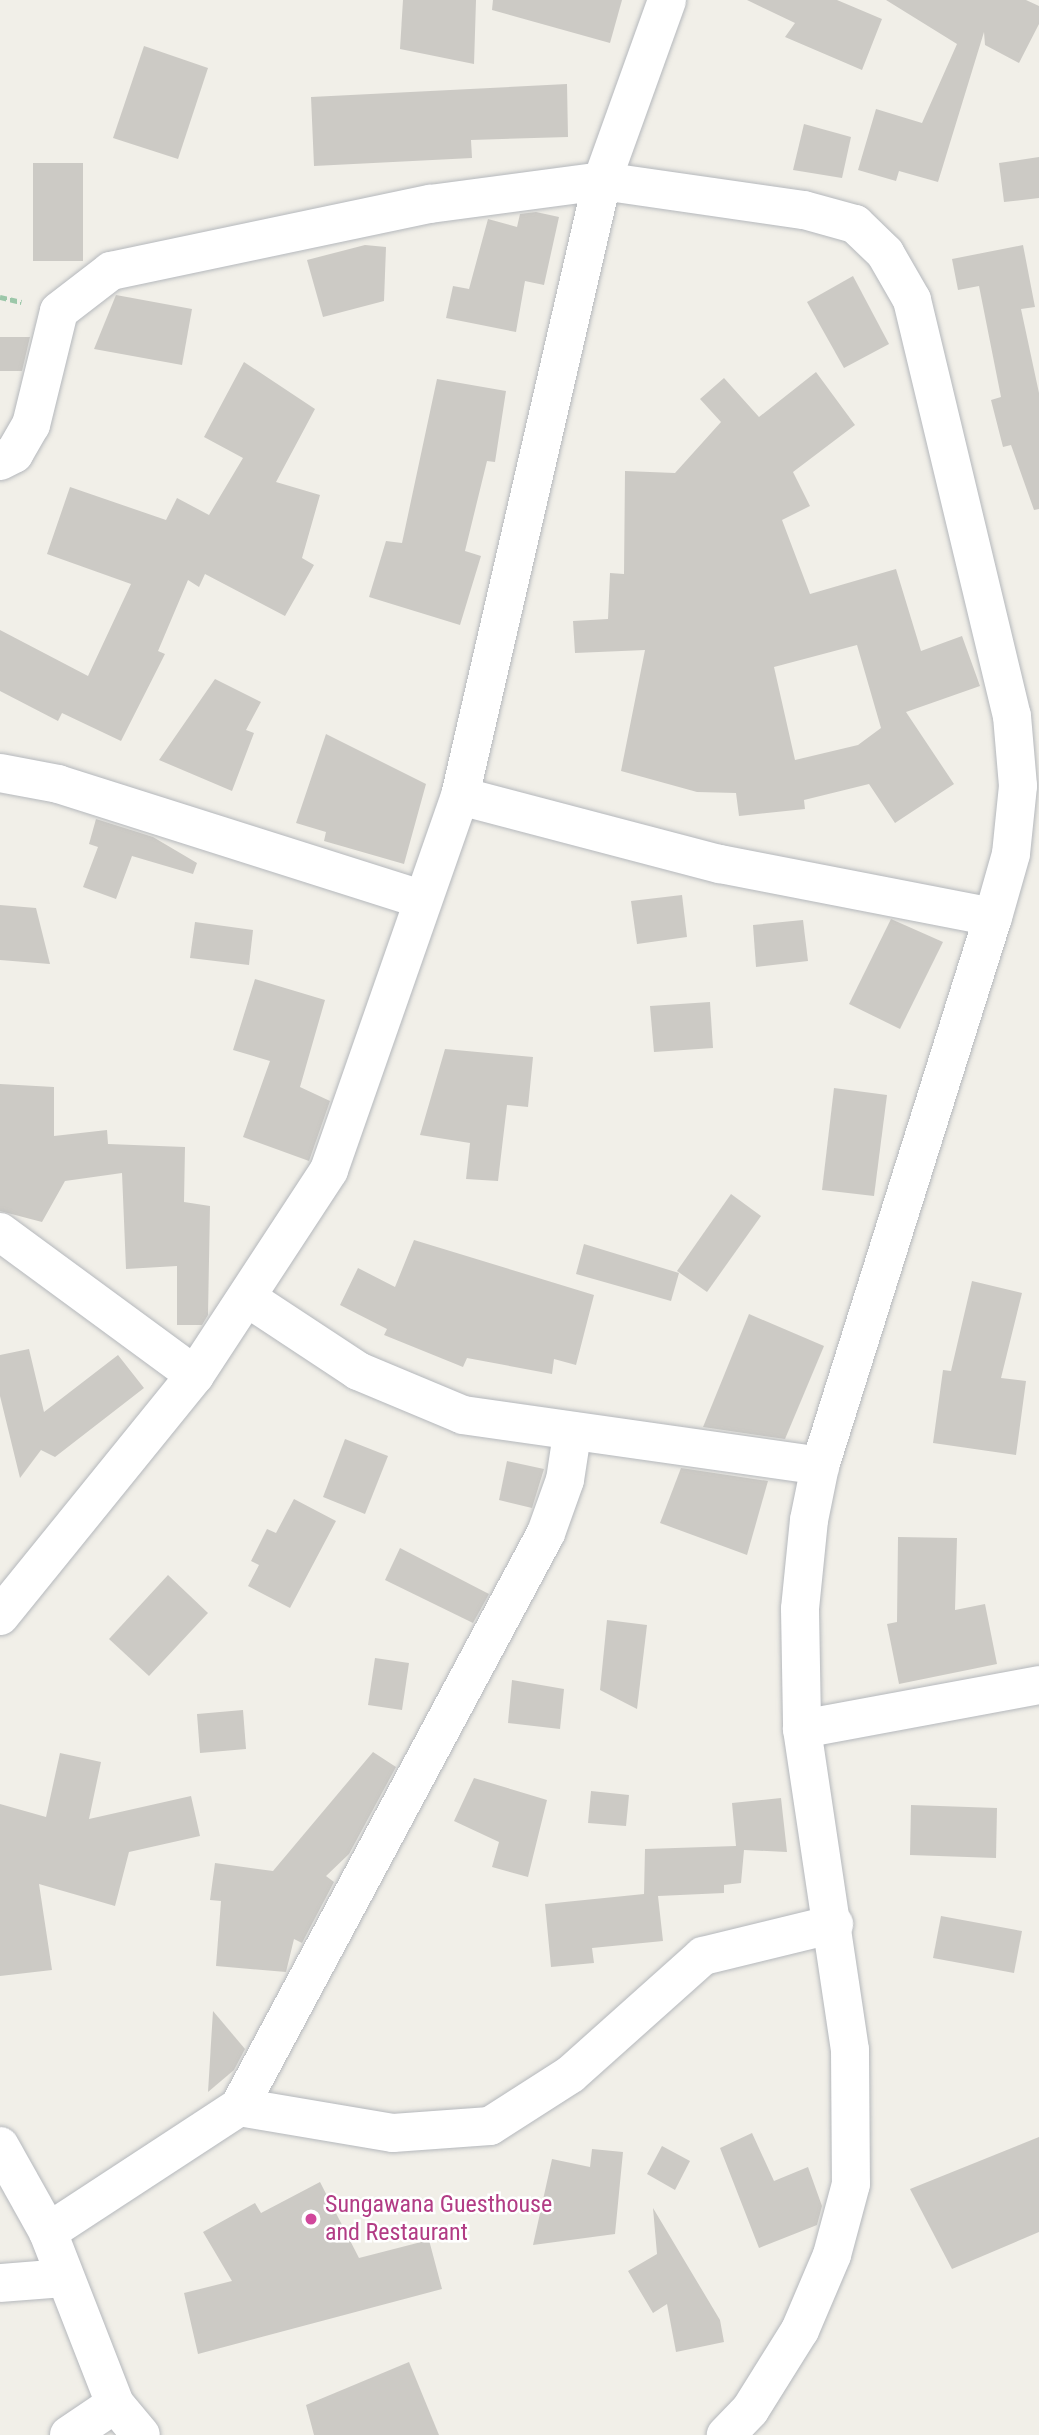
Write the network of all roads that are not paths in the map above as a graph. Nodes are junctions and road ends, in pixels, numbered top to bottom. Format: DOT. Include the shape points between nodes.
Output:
graph roads {
  1 [pos="667,0"];
  2 [pos="602,181"];
  3 [pos="0,461"];
  4 [pos="0,773"];
  5 [pos="460,796"];
  6 [pos="420,899"];
  7 [pos="993,916"];
  8 [pos="0,1232"];
  9 [pos="248,1299"];
  10 [pos="195,1375"];
  11 [pos="572,1434"];
  12 [pos="820,1466"];
  13 [pos="0,1616"];
  14 [pos="1039,1685"];
  15 [pos="802,1730"];
  16 [pos="834,1924"];
  17 [pos="239,2107"];
  18 [pos="0,2146"];
  19 [pos="48,2232"];
  20 [pos="64,2277"];
  21 [pos="0,2283"];
  22 [pos="115,2404"];
  23 [pos="69,2435"];
  24 [pos="141,2435"];
  25 [pos="726,2435"];
  1 -- 2 [label="street"];
  2 -- 3 [label="street" via="430,204 111,271 59,311 31,425 14,454"];
  2 -- 5 [label="street"];
  2 -- 7 [label="street" via="855,224 885,253 912,300 1012,716 1018,786 1011,854"];
  4 -- 6 [label="street" via="58,784"];
  5 -- 6 [label="street"];
  5 -- 7 [label="street" via="720,864"];
  6 -- 9 [label="street" via="329,1170"];
  7 -- 12 [label="street"];
  8 -- 10 [label="street"];
  9 -- 10 [label="street"];
  9 -- 11 [label="street" via="358,1371 463,1415"];
  10 -- 13 [label="street"];
  11 -- 12 [label="street"];
  11 -- 17 [label="street" via="565,1480 546,1533"];
  12 -- 15 [label="street" via="800,1609"];
  14 -- 15 [label="street"];
  15 -- 16 [label="street"];
  16 -- 17 [label="street" via="703,1956 571,2074 490,2126 393,2133"];
  16 -- 25 [label="street" via="850,2050 851,2184 832,2255 800,2330 750,2410"];
  17 -- 19 [label="street"];
  18 -- 19 [label="street"];
  19 -- 20 [label="street"];
  20 -- 21 [label="street"];
  20 -- 22 [label="street"];
  22 -- 23 [label="street"];
  22 -- 24 [label="street"];
}
